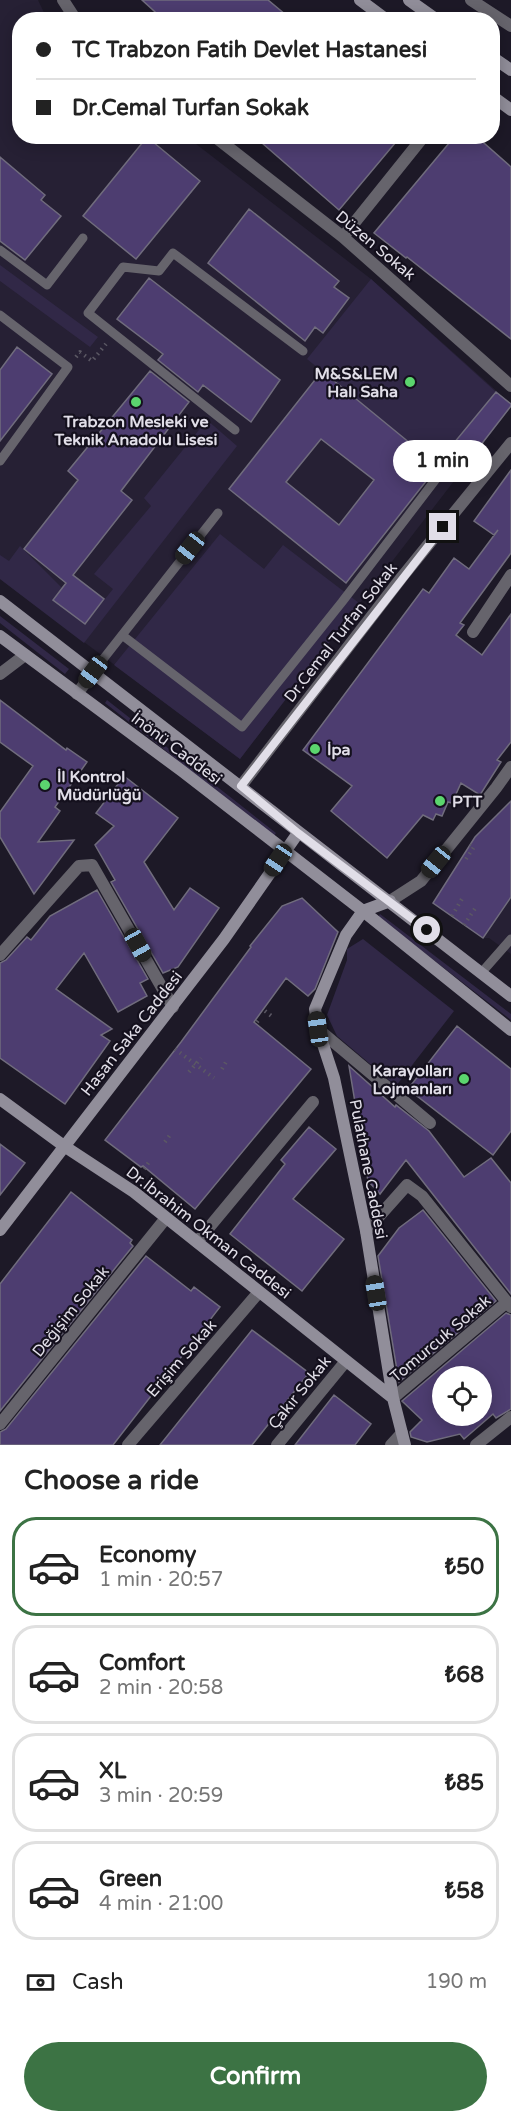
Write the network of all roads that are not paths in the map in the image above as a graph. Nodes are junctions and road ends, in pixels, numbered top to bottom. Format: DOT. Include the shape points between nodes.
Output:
graph roads {
  1 [pos="360,0"];
  2 [pos="409,0"];
  3 [pos="471,0"];
  4 [pos="376,12"];
  5 [pos="426,12"];
  6 [pos="489,12"];
  7 [pos="224,144"];
  8 [pos="418,144"];
  9 [pos="343,237"];
  10 [pos="83,238"];
  11 [pos="0,250"];
  12 [pos="0,315"];
  13 [pos="303,351"];
  14 [pos="511,386"];
  15 [pos="235,430"];
  16 [pos="511,443"];
  17 [pos="0,461"];
  18 [pos="436,479"];
  19 [pos="218,513"];
  20 [pos="511,575"];
  21 [pos="0,601"];
  22 [pos="473,632"];
  23 [pos="122,635"];
  24 [pos="0,636"];
  25 [pos="25,655"];
  26 [pos="93,672"];
  27 [pos="0,674"];
  28 [pos="77,694"];
  29 [pos="511,767"];
  30 [pos="241,786"];
  31 [pos="298,833"];
  32 [pos="284,852"];
  33 [pos="390,901"];
  34 [pos="363,911"];
  35 [pos="511,939"];
  36 [pos="0,955"];
  37 [pos="482,972"];
  38 [pos="511,996"];
  39 [pos="173,1007"];
  40 [pos="318,1029"];
  41 [pos="511,1030"];
  42 [pos="0,1099"];
  43 [pos="313,1102"];
  44 [pos="430,1123"];
  45 [pos="64,1146"];
  46 [pos="166,1218"];
  47 [pos="0,1230"];
  48 [pos="366,1231"];
  49 [pos="197,1242"];
  50 [pos="259,1292"];
  51 [pos="509,1305"];
  52 [pos="346,1361"];
  53 [pos="393,1398"];
  54 [pos="511,1417"];
  55 [pos="0,1424"];
  56 [pos="404,1439"];
  57 [pos="479,1444"];
  58 [pos="128,1445"];
  59 [pos="277,1445"];
  60 [pos="391,1445"];
  1 -- 4 [label="street"];
  2 -- 5 [label="street"];
  3 -- 6 [label="street"];
  7 -- 9 [label="street, Düzen Sokak"];
  8 -- 9 [label="street"];
  9 -- 14 [label="street, Düzen Sokak"];
  10 -- 11 [label="lane" via="47,285"];
  12 -- 17 [label="lane" via="68,367"];
  13 -- 15 [label="lane" via="173,253 159,271 123,267 88,313"];
  16 -- 30 [label="street, Dr.Cemal Turfan Sokak"];
  18 -- 23 [label="lane" via="242,727"];
  19 -- 23 [label="lane"];
  20 -- 22 [label="street"];
  21 -- 26 [label="street, İnönü Caddesi"];
  23 -- 26 [label="lane"];
  24 -- 25 [label="street, İnönü Caddesi"];
  25 -- 27 [label="street"];
  25 -- 28 [label="street, İnönü Caddesi"];
  26 -- 28 [label="street"];
  26 -- 30 [label="street, İnönü Caddesi"];
  28 -- 32 [label="street, İnönü Caddesi"];
  29 -- 33 [label="street" via="421,881"];
  30 -- 31 [label="street, İnönü Caddesi"];
  31 -- 32 [label="street, Hasan Saka Caddesi"];
  31 -- 33 [label="street, İnönü Caddesi"];
  32 -- 34 [label="street, İnönü Caddesi"];
  32 -- 39 [label="street, Hasan Saka Caddesi"];
  33 -- 34 [label="street"];
  33 -- 37 [label="street, İnönü Caddesi"];
  34 -- 40 [label="street, Pulathane Caddesi" via="346,935 315,1009"];
  34 -- 41 [label="street, İnönü Caddesi"];
  35 -- 37 [label="lane"];
  36 -- 39 [label="street" via="78,866 92,865"];
  37 -- 38 [label="street, İnönü Caddesi"];
  39 -- 45 [label="street, Hasan Saka Caddesi"];
  40 -- 44 [label="street"];
  40 -- 48 [label="street, Pulathane Caddesi" via="334,1078"];
  42 -- 45 [label="street, Dr.İbrahim Okman Caddesi"];
  43 -- 49 [label="street"];
  45 -- 46 [label="street, Dr.İbrahim Okman Caddesi"];
  45 -- 47 [label="street, Hasan Saka Caddesi"];
  46 -- 49 [label="street, Dr.İbrahim Okman Caddesi"];
  46 -- 55 [label="street, Değişim Sokak"];
  48 -- 51 [label="street" via="407,1185 422,1196"];
  48 -- 53 [label="street, Pulathane Caddesi"];
  49 -- 50 [label="street, Dr.İbrahim Okman Caddesi"];
  50 -- 52 [label="street, Dr.İbrahim Okman Caddesi"];
  50 -- 58 [label="street, Erişim Sokak"];
  51 -- 53 [label="street, Tomurcuk Sokak"];
  52 -- 53 [label="street, Dr.İbrahim Okman Caddesi"];
  52 -- 59 [label="street, Çakır Sokak"];
  53 -- 56 [label="street, Pulathane Caddesi"];
  54 -- 57 [label="street"];
  56 -- 60 [label="street"];
}
